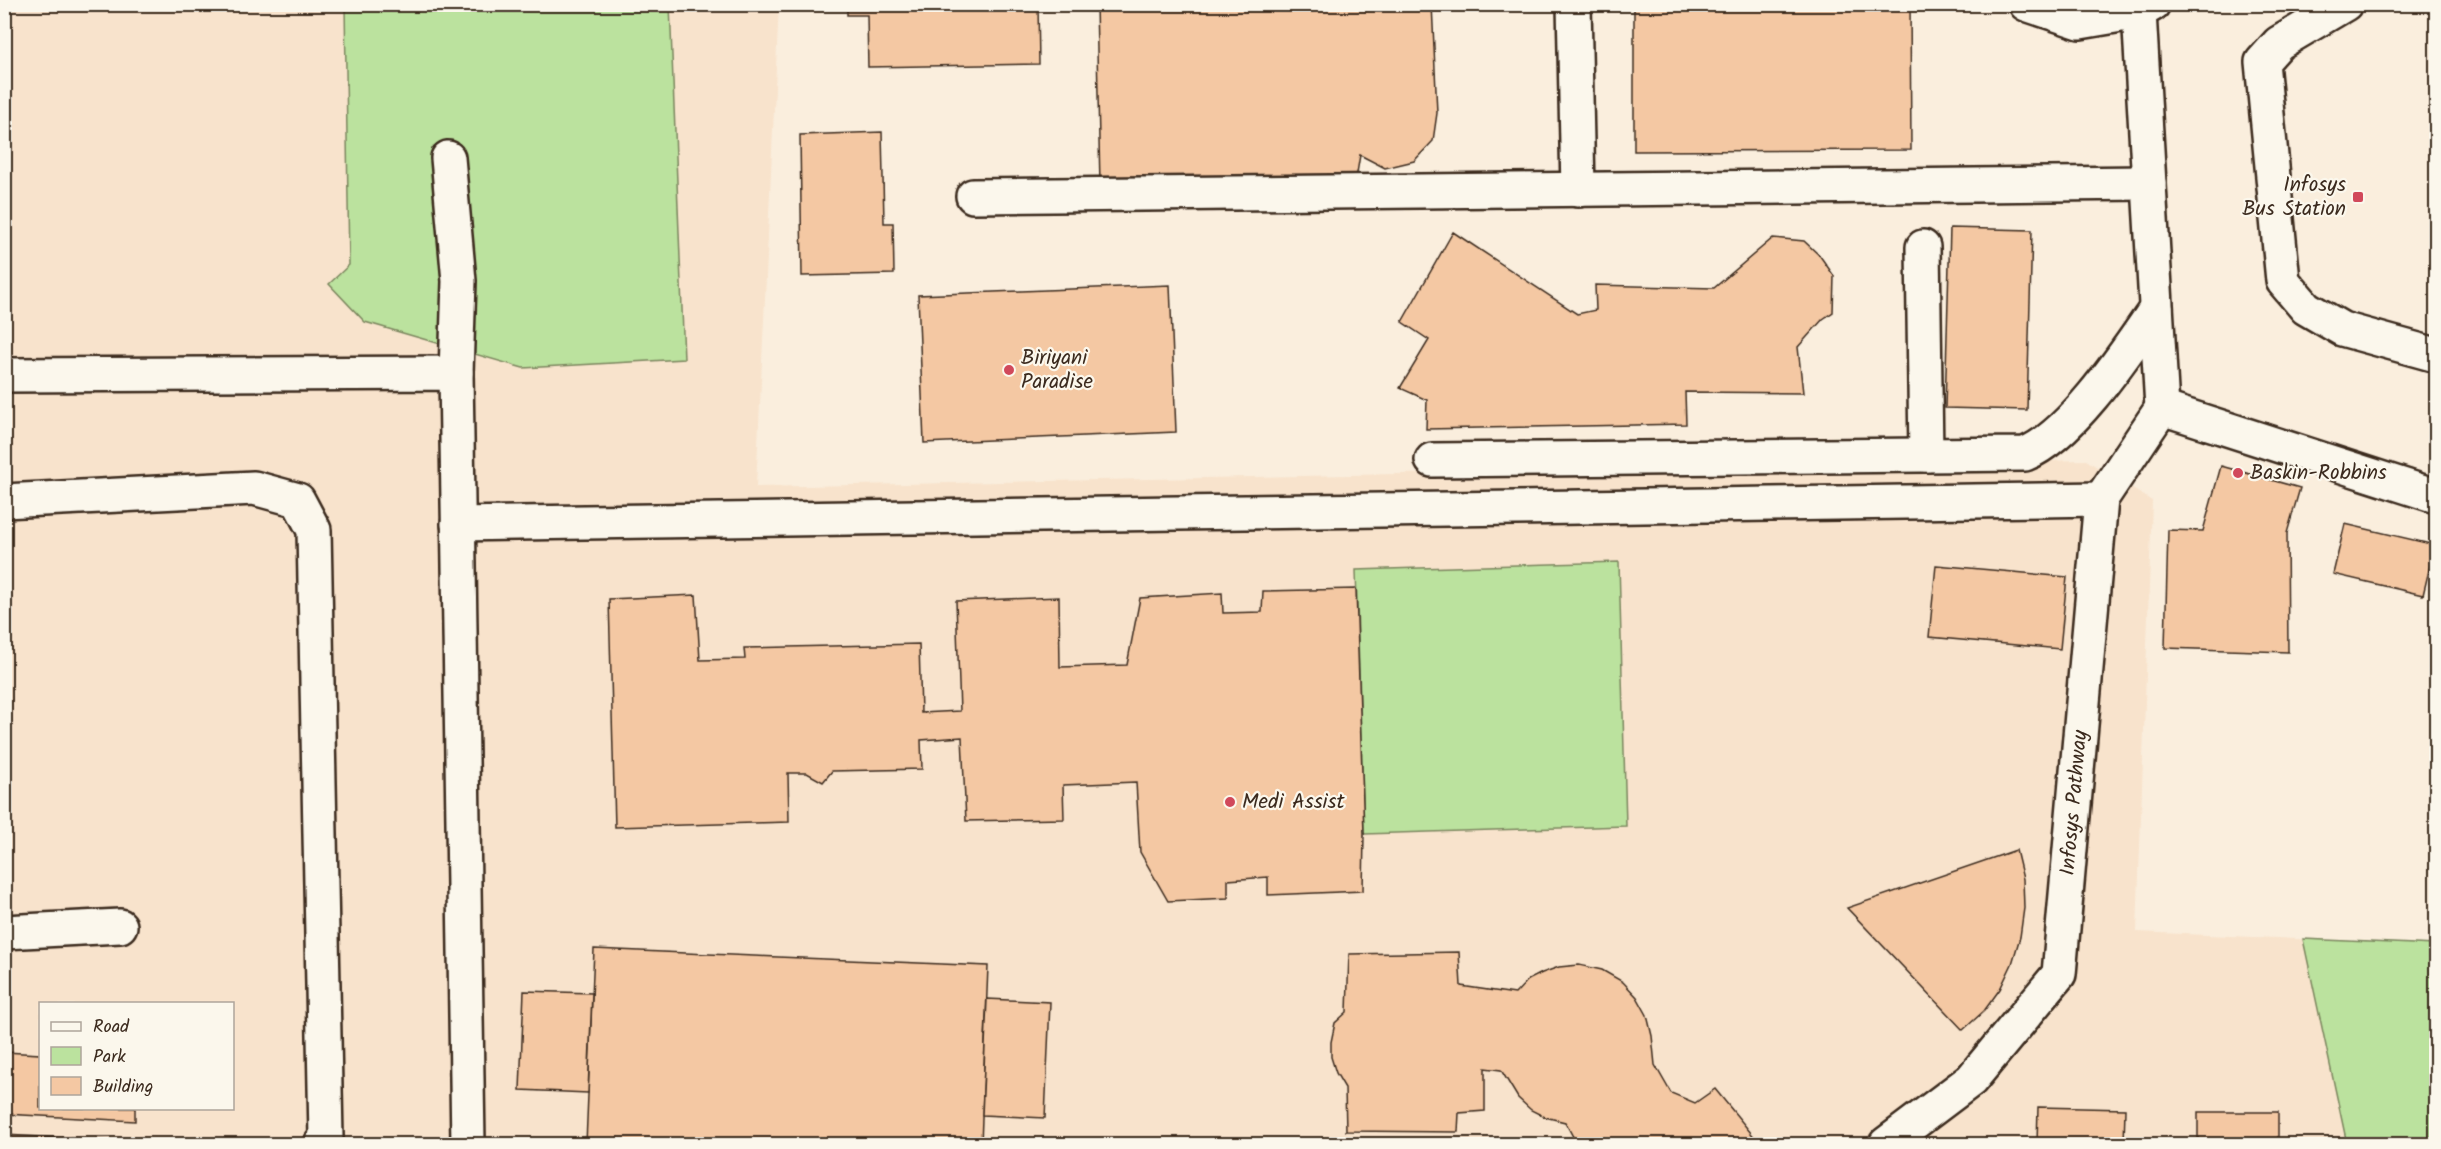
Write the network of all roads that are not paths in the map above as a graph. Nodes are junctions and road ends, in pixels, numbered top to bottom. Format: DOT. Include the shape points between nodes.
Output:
graph roads {
  1 [pos="1574,4"];
  2 [pos="2026,4"];
  3 [pos="2345,4"];
  4 [pos="2140,7"];
  5 [pos="448,158"];
  6 [pos="2149,183"];
  7 [pos="1578,190"];
  8 [pos="973,196"];
  9 [pos="1923,247"];
  10 [pos="2156,309"];
  11 [pos="2436,356"];
  12 [pos="456,373"];
  13 [pos="4,375"];
  14 [pos="2162,408"];
  15 [pos="1926,455"];
  16 [pos="1432,460"];
  17 [pos="2436,496"];
  18 [pos="2101,499"];
  19 [pos="4,501"];
  20 [pos="458,524"];
  21 [pos="120,926"];
  22 [pos="4,932"];
  23 [pos="321,1144"];
  24 [pos="468,1144"];
  25 [pos="1886,1144"];
  1 -- 7 [label="street"];
  2 -- 4 [label="street" via="2080,22"];
  3 -- 11 [label="street" via="2279,43 2262,62 2283,281 2306,308 2342,329"];
  4 -- 6 [label="street"];
  5 -- 12 [label="street" via="459,281"];
  6 -- 7 [label="street"];
  6 -- 10 [label="street"];
  7 -- 8 [label="street"];
  9 -- 15 [label="street"];
  10 -- 14 [label="street"];
  10 -- 15 [label="street" via="2124,356 2065,428 2039,449 2025,454"];
  12 -- 13 [label="street"];
  12 -- 20 [label="street"];
  14 -- 17 [label="street"];
  14 -- 18 [label="street, Infosys Pathway"];
  15 -- 16 [label="street"];
  18 -- 20 [label="street"];
  18 -- 25 [label="street, Infosys Pathway" via="2059,974 1971,1080"];
  19 -- 23 [label="street" via="254,488 298,500 314,530 326,1138"];
  20 -- 24 [label="street"];
  21 -- 22 [label="street"];
}
